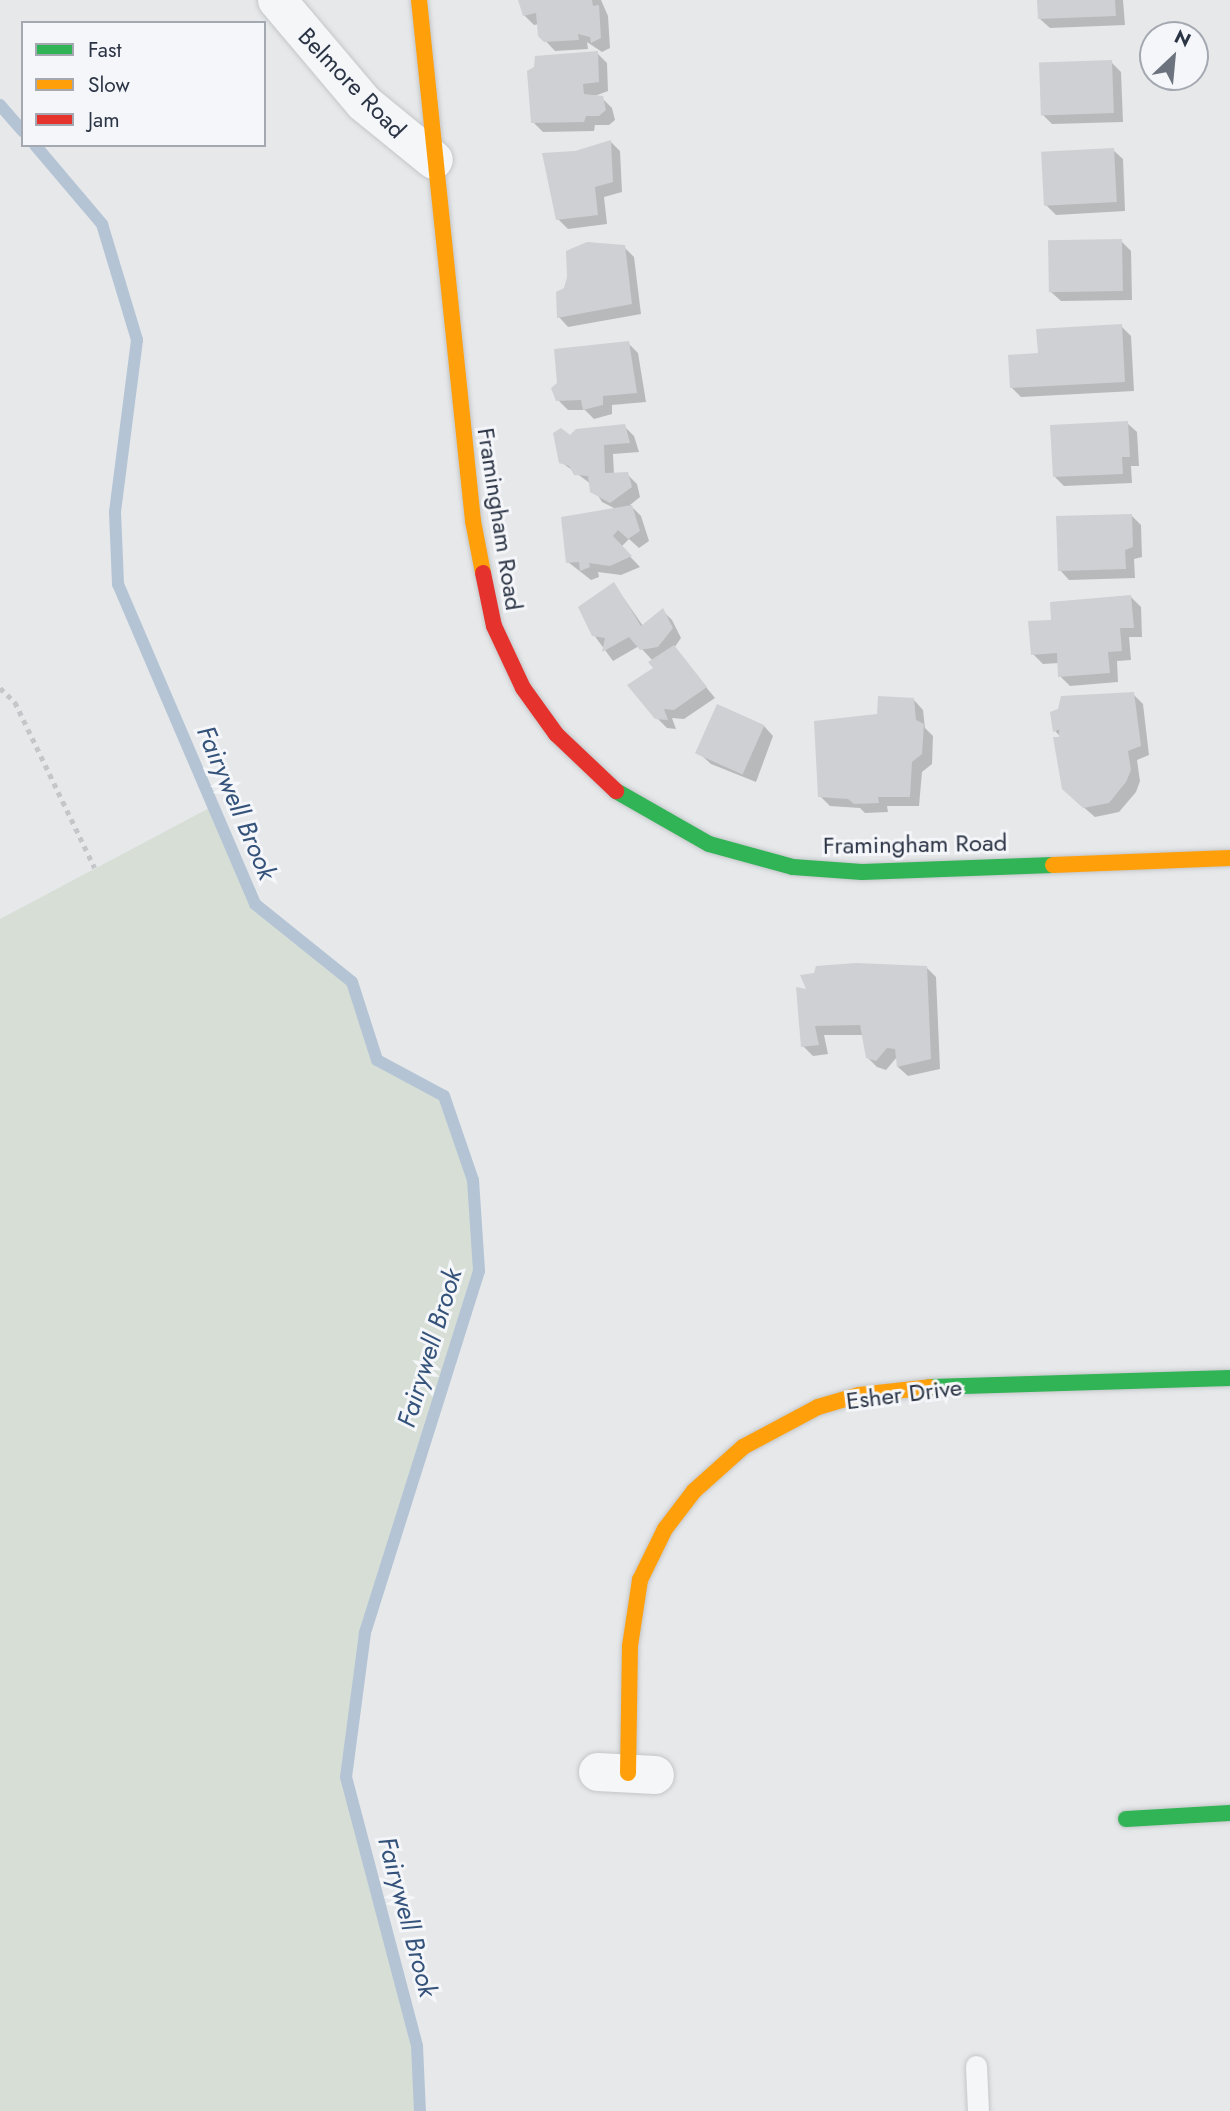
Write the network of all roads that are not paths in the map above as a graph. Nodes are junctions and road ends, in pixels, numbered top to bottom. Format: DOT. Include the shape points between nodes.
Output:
graph roads {
  1 [pos="277,0"];
  2 [pos="419,0"];
  3 [pos="434,160"];
  4 [pos="1230,858"];
  5 [pos="1230,1378"];
  6 [pos="627,1774"];
  7 [pos="1230,1813"];
  8 [pos="1126,1819"];
  9 [pos="976,2066"];
  10 [pos="978,2111"];
  1 -- 3 [label="street, Belmore Road" via="365,103"];
  2 -- 3 [label="street, Framingham Road"];
  3 -- 4 [label="street, Framingham Road" via="473,521 494,626 523,688 556,734 626,801 709,844 793,867 862,872"];
  5 -- 6 [label="street, Esher Drive" via="929,1387 859,1395 818,1407 743,1447 694,1491 665,1530 640,1580 630,1646"];
  7 -- 8 [label="street"];
  9 -- 10 [label="lane"];
}
